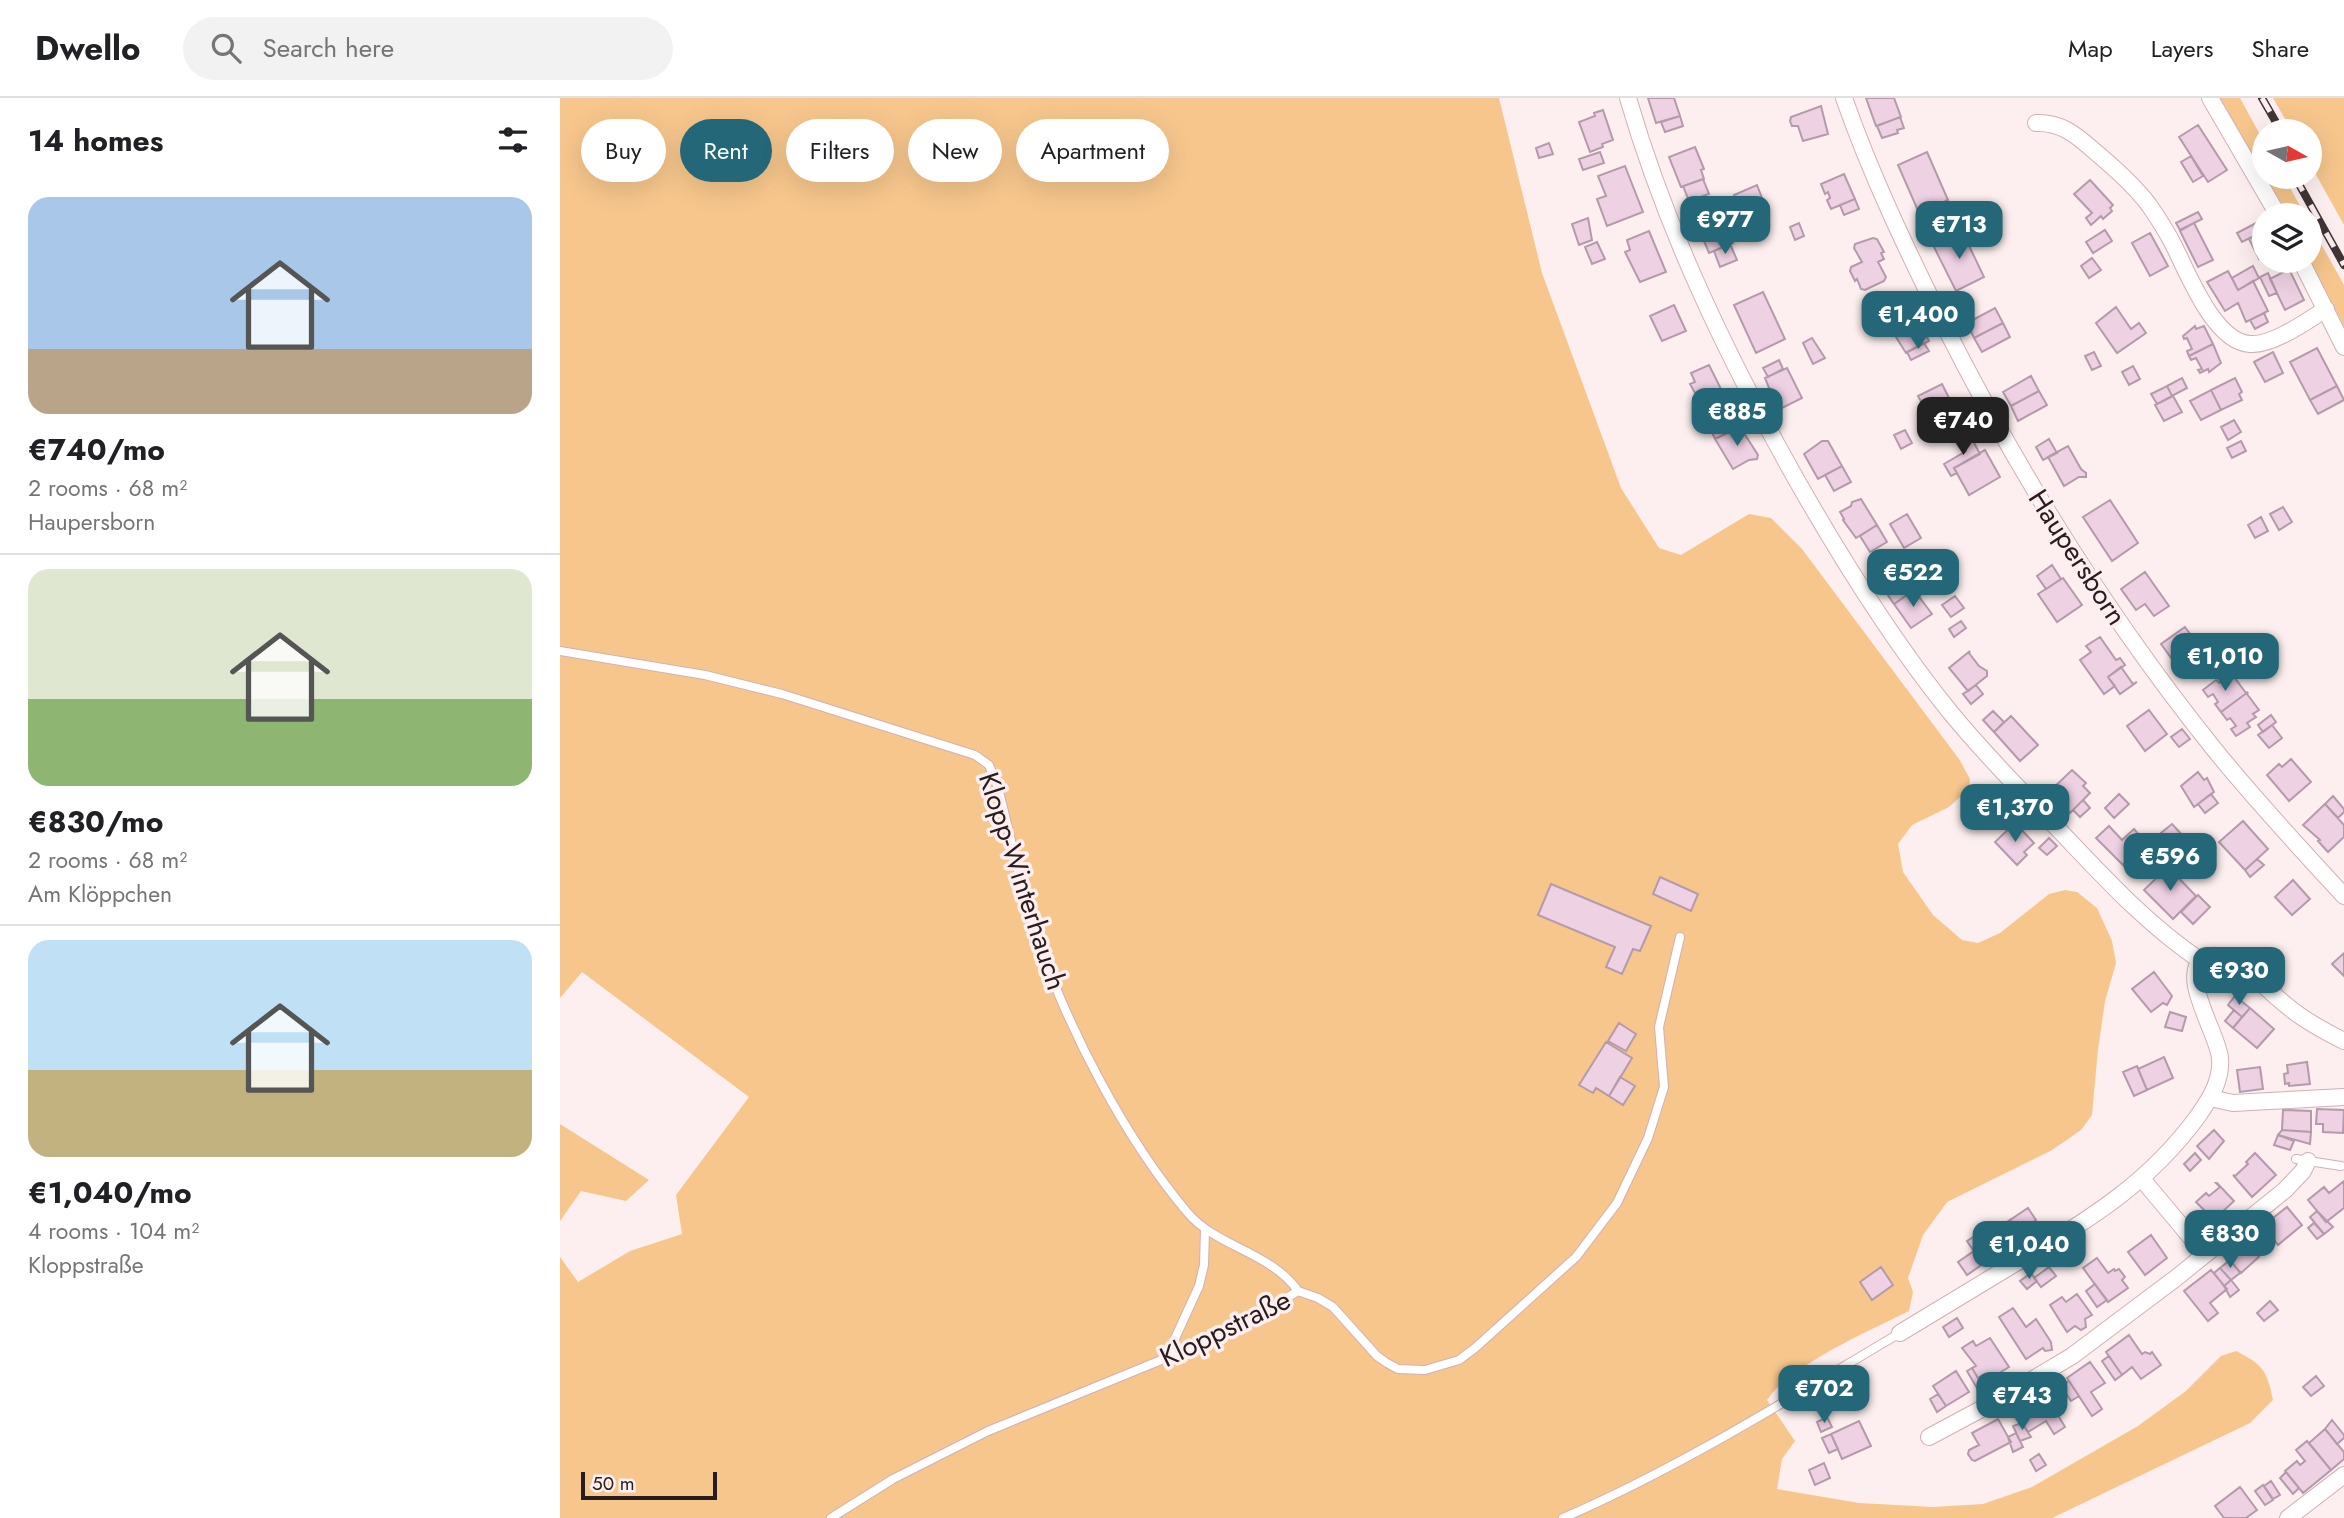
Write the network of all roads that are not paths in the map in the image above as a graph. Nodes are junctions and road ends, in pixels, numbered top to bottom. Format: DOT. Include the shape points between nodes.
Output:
graph roads {
  1 [pos="1628,98"];
  2 [pos="1844,98"];
  3 [pos="2210,98"];
  4 [pos="2036,123"];
  5 [pos="2271,203"];
  6 [pos="2307,273"];
  7 [pos="2326,309"];
  8 [pos="2344,347"];
  9 [pos="560,651"];
  10 [pos="2344,896"];
  11 [pos="1680,937"];
  12 [pos="2200,961"];
  13 [pos="2344,1041"];
  14 [pos="2344,1097"];
  15 [pos="2210,1098"];
  16 [pos="2302,1160"];
  17 [pos="2341,1166"];
  18 [pos="2142,1179"];
  19 [pos="1205,1230"];
  20 [pos="2204,1253"];
  21 [pos="1298,1291"];
  22 [pos="1900,1333"];
  23 [pos="1166,1358"];
  24 [pos="1929,1437"];
  25 [pos="2344,1475"];
  26 [pos="831,1518"];
  27 [pos="1563,1518"];
  28 [pos="2288,1518"];
  1 -- 12 [label="street" via="1670,221 1729,354 1877,614 1993,761 2153,925"];
  2 -- 10 [label="street, Haupersborn" via="1916,269 1975,388 2040,500 2177,701 2278,825"];
  3 -- 5 [label="street"];
  4 -- 7 [label="street" via="2067,130 2138,193 2169,236 2207,309 2231,337 2260,343"];
  6 -- 7 [label="street"];
  7 -- 8 [label="street"];
  9 -- 19 [label="lane, Klopp-Winterhauch" via="705,675 782,694 975,755 989,765 1037,936 1062,999 1130,1134 1173,1195"];
  11 -- 21 [label="lane, Kloppstraße" via="1659,1027 1664,1087 1648,1138 1617,1203 1576,1257 1475,1348 1458,1360 1425,1370 1398,1369 1387,1363 1333,1307"];
  12 -- 13 [label="street" via="2221,956 2232,961 2310,1023"];
  12 -- 15 [label="street" via="2193,974 2220,1060"];
  14 -- 15 [label="street" via="2233,1103"];
  15 -- 18 [label="street"];
  16 -- 17 [label="lane"];
  16 -- 20 [label="street" via="2303,1171 2285,1190"];
  18 -- 20 [label="street"];
  18 -- 22 [label="street" via="2097,1214"];
  19 -- 21 [label="lane, Klopp-Winterhauch" via="1275,1269"];
  19 -- 23 [label="lane" via="1199,1286"];
  20 -- 24 [label="street" via="2071,1356"];
  21 -- 23 [label="lane, Kloppstraße" via="1232,1331"];
  22 -- 27 [label="lane" via="1700,1451"];
  23 -- 26 [label="lane, Kloppstraße" via="988,1431 893,1479"];
  25 -- 28 [label="street"];
}
